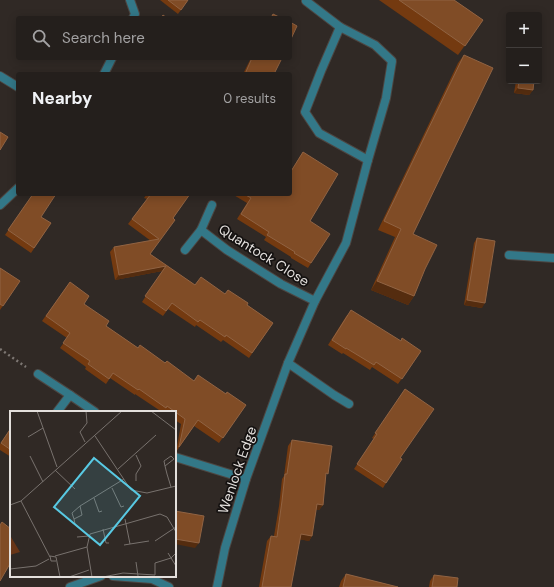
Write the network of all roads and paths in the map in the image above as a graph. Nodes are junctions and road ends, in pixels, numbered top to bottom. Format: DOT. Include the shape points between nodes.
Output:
graph roads {
  1 [pos="130,0"];
  2 [pos="306,1"];
  3 [pos="134,16"];
  4 [pos="340,27"];
  5 [pos="111,60"];
  6 [pos="105,72"];
  7 [pos="0,76"];
  8 [pos="16,86"];
  9 [pos="368,160"];
  10 [pos="16,190"];
  11 [pos="0,204"];
  12 [pos="212,205"];
  13 [pos="200,230"];
  14 [pos="185,250"];
  15 [pos="509,255"];
  16 [pos="554,258"];
  17 [pos="315,301"];
  18 [pos="0,349"];
  19 [pos="288,363"];
  20 [pos="38,374"];
  21 [pos="70,395"];
  22 [pos="349,404"];
  23 [pos="58,411"];
  24 [pos="94,411"];
  25 [pos="176,457"];
  26 [pos="246,479"];
  27 [pos="98,577"];
  28 [pos="126,577"];
  29 [pos="70,587"];
  30 [pos="169,587"];
  31 [pos="217,587"];
  1 -- 3 [label="street"];
  2 -- 4 [label="street, Wenlock Edge"];
  4 -- 9 [label="street, Wenlock Edge" via="376,45 392,62 386,98"];
  4 -- 9 [label="street" via="305,112 319,133"];
  5 -- 6 [label="street"];
  7 -- 8 [label="street"];
  9 -- 17 [label="street, Wenlock Edge" via="346,243"];
  10 -- 11 [label="street"];
  12 -- 13 [label="street, Quantock Close"];
  13 -- 14 [label="street, Quantock Close"];
  13 -- 17 [label="street, Quantock Close" via="281,284"];
  15 -- 16 [label="street"];
  17 -- 19 [label="street, Wenlock Edge"];
  18 -- 20 [label="path"];
  19 -- 22 [label="street"];
  19 -- 26 [label="street, Wenlock Edge"];
  20 -- 21 [label="street"];
  21 -- 23 [label="street"];
  21 -- 24 [label="street"];
  25 -- 26 [label="street"];
  26 -- 31 [label="street, Wenlock Edge" via="225,548"];
  27 -- 29 [label="street"];
  28 -- 30 [label="street" via="152,579"];
}
